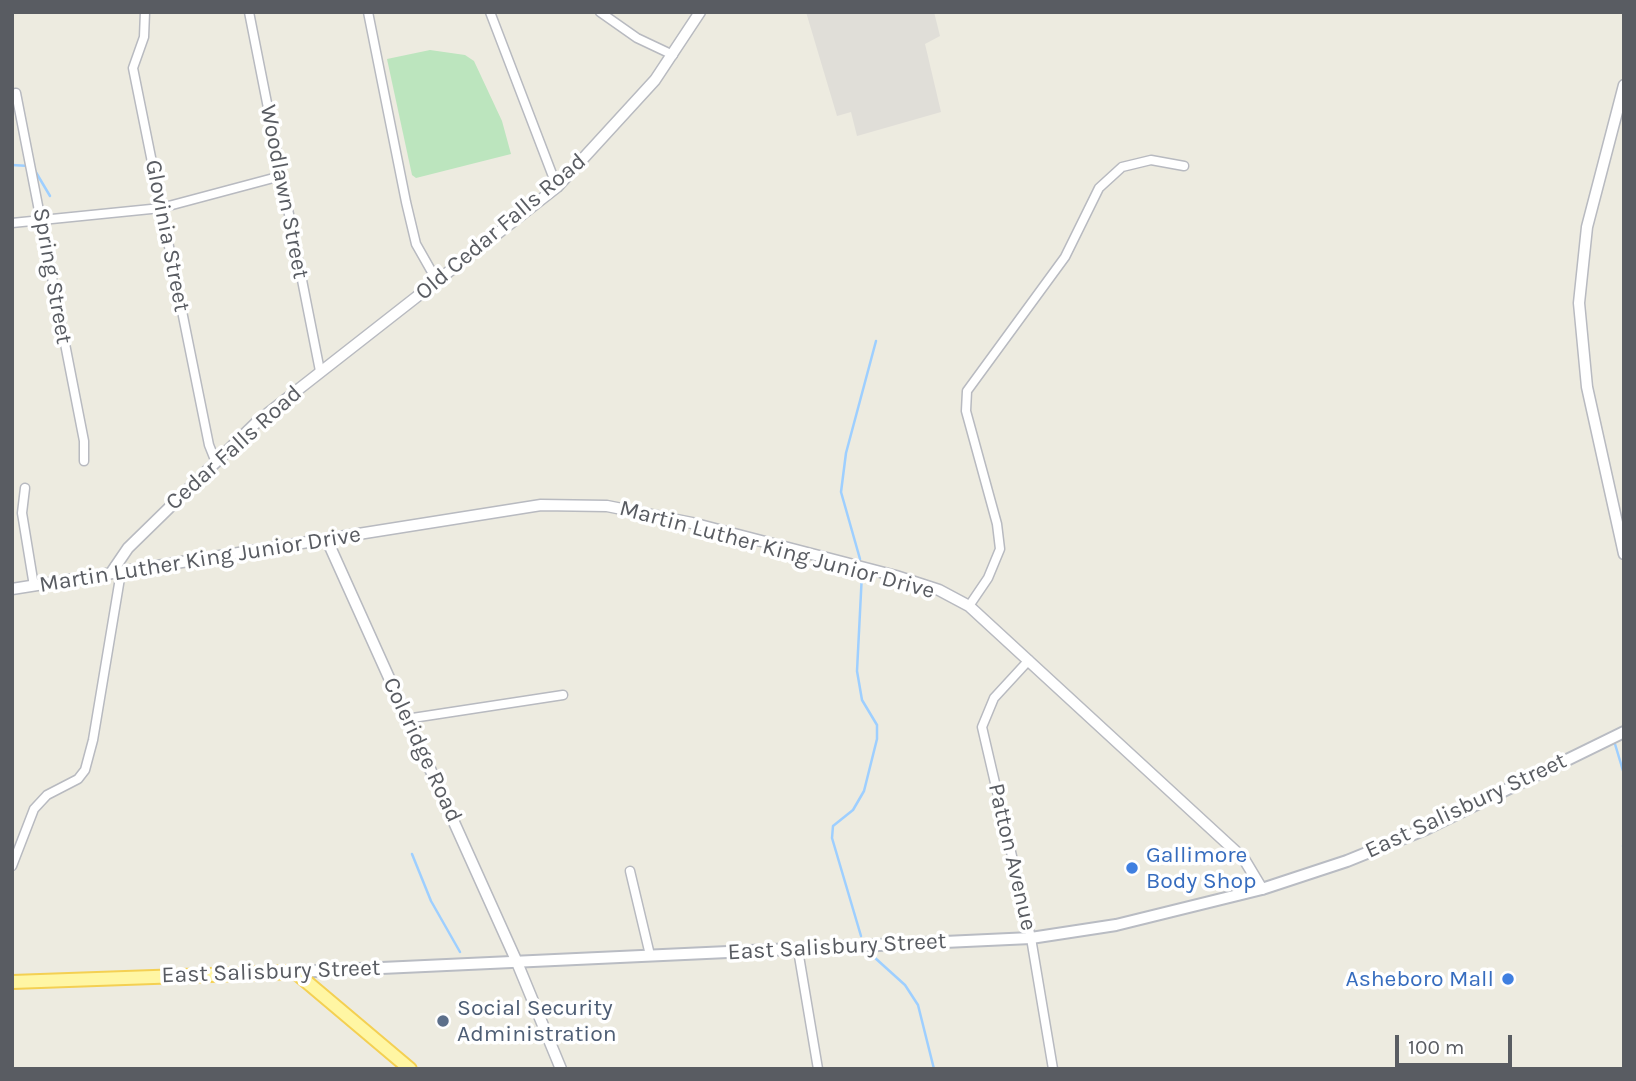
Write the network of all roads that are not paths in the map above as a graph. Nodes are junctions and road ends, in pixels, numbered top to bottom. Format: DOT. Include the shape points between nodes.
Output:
graph roads {
  1 [pos="145,12"];
  2 [pos="249,12"];
  3 [pos="368,12"];
  4 [pos="490,12"];
  5 [pos="600,12"];
  6 [pos="700,12"];
  7 [pos="673,55"];
  8 [pos="1624,85"];
  9 [pos="16,93"];
  10 [pos="1184,166"];
  11 [pos="281,176"];
  12 [pos="557,187"];
  13 [pos="161,208"];
  14 [pos="43,221"];
  15 [pos="12,223"];
  16 [pos="437,281"];
  17 [pos="369,333"];
  18 [pos="320,371"];
  19 [pos="215,460"];
  20 [pos="85,461"];
  21 [pos="24,488"];
  22 [pos="327,540"];
  23 [pos="1624,554"];
  24 [pos="116,573"];
  25 [pos="34,586"];
  26 [pos="12,589"];
  27 [pos="969,606"];
  28 [pos="1029,660"];
  29 [pos="563,695"];
  30 [pos="407,719"];
  31 [pos="1624,732"];
  32 [pos="12,866"];
  33 [pos="631,871"];
  34 [pos="1262,889"];
  35 [pos="1031,938"];
  36 [pos="798,950"];
  37 [pos="650,955"];
  38 [pos="516,960"];
  39 [pos="295,972"];
  40 [pos="12,982"];
  41 [pos="410,1069"];
  42 [pos="561,1069"];
  43 [pos="818,1069"];
  44 [pos="1053,1069"];
  1 -- 13 [label="street, Glovinia Street" via="144,37 133,68"];
  2 -- 11 [label="street, Woodlawn Street"];
  3 -- 16 [label="street" via="416,244"];
  4 -- 12 [label="street"];
  5 -- 7 [label="street" via="637,38"];
  6 -- 7 [label="street, Old Cedar Falls Road"];
  7 -- 12 [label="street, Old Cedar Falls Road" via="626,114"];
  8 -- 23 [label="street" via="1587,227 1579,303 1587,387"];
  9 -- 14 [label="street, Spring Street"];
  10 -- 27 [label="street" via="1151,160 1122,167 1099,188 1065,257 967,391 966,411 1000,550"];
  11 -- 13 [label="street"];
  11 -- 18 [label="street, Woodlawn Street"];
  12 -- 16 [label="street, Old Cedar Falls Road"];
  13 -- 14 [label="street"];
  13 -- 19 [label="street, Glovinia Street"];
  14 -- 15 [label="street"];
  14 -- 20 [label="street, Spring Street"];
  16 -- 17 [label="street, Old Cedar Falls Road"];
  17 -- 18 [label="street, Cedar Falls Road"];
  18 -- 19 [label="street, Cedar Falls Road"];
  19 -- 24 [label="street, Cedar Falls Road" via="128,548"];
  21 -- 25 [label="street" via="22,513"];
  22 -- 24 [label="street, Martin Luther King Junior Drive"];
  22 -- 27 [label="street, Martin Luther King Junior Drive" via="521,507 607,506 896,576"];
  22 -- 30 [label="street, Coleridge Road"];
  24 -- 25 [label="street, Martin Luther King Junior Drive"];
  24 -- 32 [label="street" via="85,770 34,809"];
  25 -- 26 [label="street, Martin Luther King Junior Drive"];
  27 -- 28 [label="street, Martin Luther King Junior Drive"];
  28 -- 34 [label="street, Martin Luther King Junior Drive" via="1244,859"];
  28 -- 35 [label="street, Patton Avenue" via="994,698 982,727"];
  29 -- 30 [label="street"];
  30 -- 38 [label="street, Coleridge Road"];
  31 -- 34 [label="main road, East Salisbury Street" via="1426,830"];
  33 -- 37 [label="street"];
  34 -- 35 [label="main road, East Salisbury Street" via="1116,925"];
  35 -- 36 [label="main road, East Salisbury Street"];
  35 -- 44 [label="street, Patton Avenue"];
  36 -- 37 [label="main road, East Salisbury Street"];
  36 -- 43 [label="street"];
  37 -- 38 [label="main road, East Salisbury Street"];
  38 -- 39 [label="main road, East Salisbury Street"];
  38 -- 42 [label="street, Coleridge Road"];
  39 -- 40 [label="main road, East Salisbury Street"];
  39 -- 41 [label="main road"];
}
